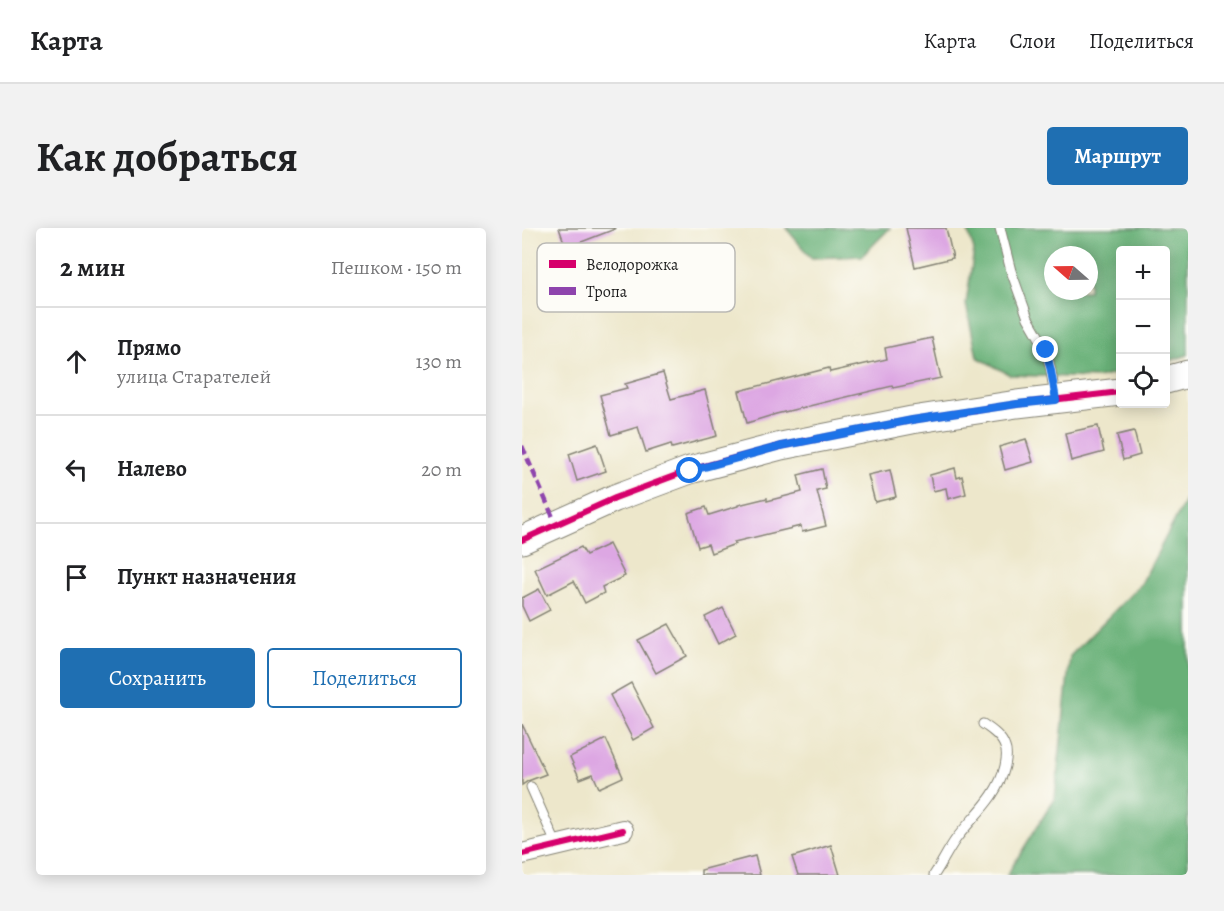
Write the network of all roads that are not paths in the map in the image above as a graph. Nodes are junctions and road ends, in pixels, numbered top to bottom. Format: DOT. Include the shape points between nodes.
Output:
graph roads {
  1 [pos="1000,228"];
  2 [pos="1188,374"];
  3 [pos="1170,379"];
  4 [pos="1116,392"];
  5 [pos="1056,400"];
  6 [pos="522,540"];
  7 [pos="983,724"];
  8 [pos="531,787"];
  9 [pos="624,835"];
  10 [pos="557,846"];
  11 [pos="522,854"];
  12 [pos="934,875"];
  1 -- 5 [label="lane" via="1028,318 1046,350"];
  2 -- 3 [label="street"];
  4 -- 5 [label="street"];
  5 -- 6 [label="street" via="912,420 781,446 680,474"];
  7 -- 12 [label="lane" via="1005,746 1003,774 995,792"];
  8 -- 10 [label="lane"];
  9 -- 10 [label="street"];
  10 -- 11 [label="street"];
}
